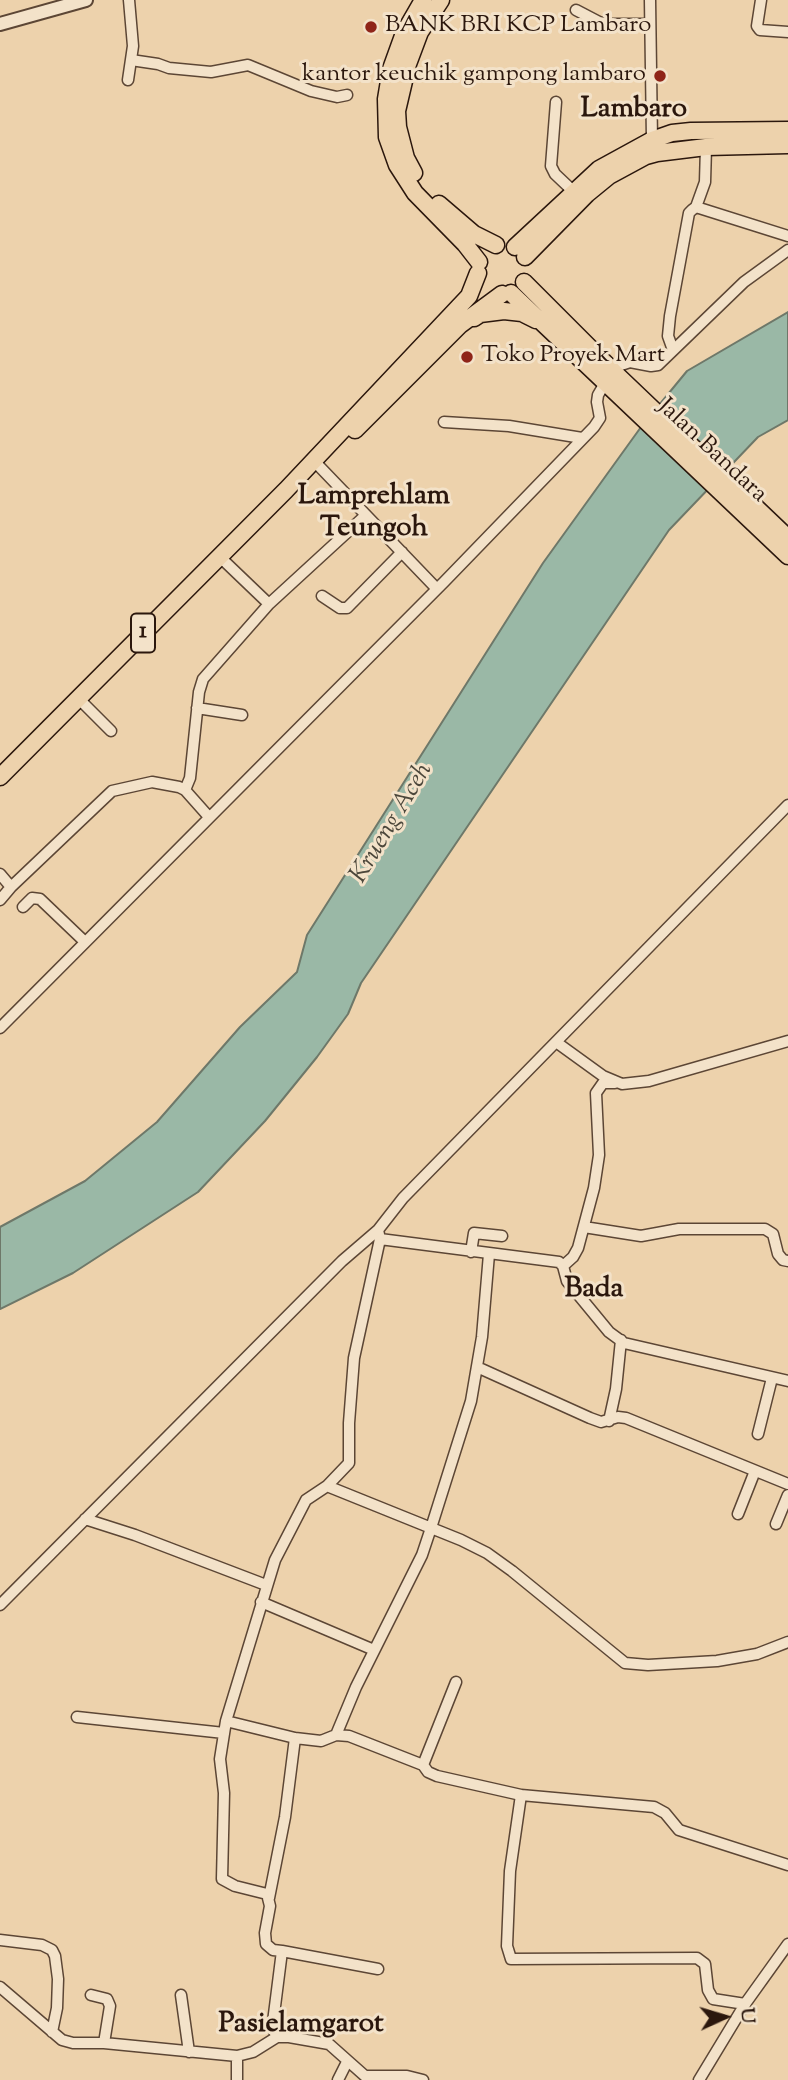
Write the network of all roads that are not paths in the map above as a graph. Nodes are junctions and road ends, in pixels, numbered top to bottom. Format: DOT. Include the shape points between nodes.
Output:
graph roads {
  1 [pos="86,0"];
  2 [pos="129,0"];
  3 [pos="423,0"];
  4 [pos="441,0"];
  5 [pos="650,0"];
  6 [pos="761,0"];
  7 [pos="576,10"];
  8 [pos="0,24"];
  9 [pos="650,24"];
  10 [pos="788,32"];
  11 [pos="131,60"];
  12 [pos="128,80"];
  13 [pos="347,95"];
  14 [pos="556,102"];
  15 [pos="788,130"];
  16 [pos="652,140"];
  17 [pos="788,145"];
  18 [pos="706,147"];
  19 [pos="574,192"];
  20 [pos="696,207"];
  21 [pos="788,236"];
  22 [pos="496,245"];
  23 [pos="788,250"];
  24 [pos="520,252"];
  25 [pos="478,268"];
  26 [pos="512,290"];
  27 [pos="545,324"];
  28 [pos="460,325"];
  29 [pos="673,350"];
  30 [pos="609,378"];
  31 [pos="631,398"];
  32 [pos="444,422"];
  33 [pos="582,438"];
  34 [pos="317,464"];
  35 [pos="286,490"];
  36 [pos="366,515"];
  37 [pos="788,538"];
  38 [pos="402,552"];
  39 [pos="788,556"];
  40 [pos="221,558"];
  41 [pos="437,589"];
  42 [pos="322,596"];
  43 [pos="269,604"];
  44 [pos="78,698"];
  45 [pos="197,708"];
  46 [pos="242,715"];
  47 [pos="111,731"];
  48 [pos="0,777"];
  49 [pos="185,790"];
  50 [pos="788,805"];
  51 [pos="209,817"];
  52 [pos="0,874"];
  53 [pos="11,887"];
  54 [pos="0,900"];
  55 [pos="23,906"];
  56 [pos="85,941"];
  57 [pos="1,1026"];
  58 [pos="788,1041"];
  59 [pos="556,1042"];
  60 [pos="616,1083"];
  61 [pos="584,1227"];
  62 [pos="379,1234"];
  63 [pos="502,1236"];
  64 [pos="471,1252"];
  65 [pos="489,1254"];
  66 [pos="788,1261"];
  67 [pos="563,1266"];
  68 [pos="621,1340"];
  69 [pos="477,1367"];
  70 [pos="772,1378"];
  71 [pos="788,1381"];
  72 [pos="609,1422"];
  73 [pos="758,1434"];
  74 [pos="755,1471"];
  75 [pos="788,1484"];
  76 [pos="327,1486"];
  77 [pos="788,1495"];
  78 [pos="738,1514"];
  79 [pos="85,1519"];
  80 [pos="776,1524"];
  81 [pos="431,1528"];
  82 [pos="266,1585"];
  83 [pos="261,1602"];
  84 [pos="0,1605"];
  85 [pos="788,1642"];
  86 [pos="374,1650"];
  87 [pos="456,1682"];
  88 [pos="78,1717"];
  89 [pos="226,1721"];
  90 [pos="224,1733"];
  91 [pos="336,1735"];
  92 [pos="295,1738"];
  93 [pos="423,1765"];
  94 [pos="521,1794"];
  95 [pos="788,1866"];
  96 [pos="269,1898"];
  97 [pos="0,1940"];
  98 [pos="788,1944"];
  99 [pos="282,1951"];
  100 [pos="378,1969"];
  101 [pos="0,1987"];
  102 [pos="91,1995"];
  103 [pos="181,1995"];
  104 [pos="745,2004"];
  105 [pos="52,2032"];
  106 [pos="277,2037"];
  107 [pos="104,2043"];
  108 [pos="189,2052"];
  109 [pos="237,2056"];
  110 [pos="347,2062"];
  111 [pos="237,2080"];
  112 [pos="338,2080"];
  113 [pos="423,2080"];
  114 [pos="699,2080"];
  1 -- 8 [label="street"];
  2 -- 11 [label="street"];
  3 -- 25 [label="highway" via="391,69 387,136 397,165 415,193 465,244"];
  4 -- 22 [label="highway" via="420,33 408,64 398,127 411,169 436,202 474,234"];
  5 -- 9 [label="street"];
  6 -- 10 [label="street" via="760,30"];
  7 -- 9 [label="street" via="609,24"];
  9 -- 16 [label="street"];
  11 -- 12 [label="street"];
  11 -- 13 [label="street" via="202,71 248,65 311,92"];
  14 -- 19 [label="street" via="551,166"];
  15 -- 16 [label="highway" via="691,131"];
  16 -- 19 [label="highway" via="599,169"];
  17 -- 18 [label="highway"];
  18 -- 20 [label="street" via="705,182"];
  18 -- 24 [label="highway" via="657,153 609,176"];
  19 -- 24 [label="highway"];
  20 -- 21 [label="street"];
  20 -- 29 [label="street" via="689,214 674,286 668,336"];
  22 -- 24 [label="highway"];
  22 -- 25 [label="highway, 1" via="485,251"];
  23 -- 29 [label="street" via="744,282"];
  24 -- 26 [label="highway" via="528,272"];
  25 -- 26 [label="highway" via="486,288"];
  25 -- 35 [label="highway, 1" via="469,296"];
  26 -- 27 [label="highway, Jalan Bandara"];
  26 -- 28 [label="highway, 1"];
  26 -- 30 [label="highway, Jalan Bandara"];
  27 -- 28 [label="highway" via="522,313 504,311 480,314"];
  27 -- 30 [label="highway, Jalan Bandara"];
  28 -- 34 [label="highway, 1"];
  29 -- 30 [label="street" via="658,365 630,362 618,366"];
  30 -- 31 [label="highway, Jalan Bandara"];
  30 -- 33 [label="street" via="598,395 600,418"];
  31 -- 37 [label="highway, Jalan Bandara"];
  31 -- 39 [label="highway, Jalan Bandara"];
  32 -- 33 [label="street" via="509,426"];
  33 -- 41 [label="street"];
  34 -- 35 [label="highway, 1"];
  34 -- 36 [label="street"];
  35 -- 40 [label="highway, 1"];
  36 -- 38 [label="street"];
  36 -- 43 [label="street"];
  38 -- 41 [label="street"];
  38 -- 42 [label="street" via="347,608"];
  40 -- 43 [label="street"];
  40 -- 44 [label="highway, 1"];
  41 -- 51 [label="street"];
  43 -- 45 [label="street" via="203,679"];
  44 -- 47 [label="street"];
  44 -- 48 [label="highway, 1"];
  45 -- 46 [label="street"];
  45 -- 49 [label="street"];
  49 -- 51 [label="street"];
  49 -- 53 [label="street" via="152,782 113,790"];
  50 -- 59 [label="street"];
  51 -- 56 [label="street"];
  52 -- 53 [label="street"];
  53 -- 54 [label="street"];
  55 -- 56 [label="street" via="32,898 40,899"];
  56 -- 57 [label="street"];
  58 -- 60 [label="street" via="649,1081"];
  59 -- 60 [label="street"];
  59 -- 62 [label="street" via="403,1198"];
  60 -- 61 [label="street" via="603,1083 596,1093 599,1155"];
  61 -- 66 [label="street" via="641,1236 679,1229 765,1229 773,1234 778,1254"];
  61 -- 67 [label="street" via="573,1257"];
  62 -- 64 [label="street"];
  62 -- 76 [label="street" via="354,1358 349,1463"];
  62 -- 79 [label="street" via="342,1261"];
  63 -- 64 [label="street" via="474,1233"];
  64 -- 65 [label="street"];
  65 -- 67 [label="street"];
  65 -- 69 [label="street"];
  67 -- 68 [label="street" via="567,1281"];
  68 -- 70 [label="street"];
  68 -- 72 [label="street"];
  69 -- 72 [label="street" via="590,1419"];
  69 -- 81 [label="street" via="471,1401"];
  70 -- 71 [label="street"];
  70 -- 73 [label="street"];
  72 -- 74 [label="street" via="626,1418"];
  74 -- 75 [label="street"];
  74 -- 78 [label="street"];
  76 -- 81 [label="street"];
  76 -- 82 [label="street" via="306,1500"];
  77 -- 80 [label="street"];
  79 -- 82 [label="street"];
  79 -- 84 [label="street"];
  81 -- 85 [label="street" via="487,1553 512,1570 625,1663 717,1661 757,1654"];
  81 -- 86 [label="street" via="407,1588"];
  82 -- 83 [label="street"];
  83 -- 86 [label="street"];
  83 -- 89 [label="street"];
  86 -- 91 [label="street"];
  87 -- 93 [label="street"];
  88 -- 90 [label="street"];
  89 -- 90 [label="street"];
  89 -- 92 [label="street"];
  90 -- 96 [label="street" via="220,1759 222,1879"];
  91 -- 92 [label="street" via="321,1741"];
  91 -- 93 [label="street"];
  92 -- 96 [label="street"];
  93 -- 94 [label="street" via="437,1776"];
  94 -- 95 [label="street" via="654,1807 679,1830"];
  94 -- 104 [label="street" via="510,1871 507,1946 511,1959 697,1958 705,1964 713,2000"];
  96 -- 99 [label="street" via="265,1939 269,1947"];
  97 -- 105 [label="street" via="42,1945 55,1955 57,2008"];
  98 -- 104 [label="street"];
  99 -- 100 [label="street"];
  99 -- 106 [label="street" via="273,2022"];
  101 -- 105 [label="street"];
  102 -- 107 [label="street" via="109,2002"];
  103 -- 108 [label="street"];
  104 -- 114 [label="street"];
  105 -- 107 [label="street" via="73,2043"];
  106 -- 109 [label="street"];
  106 -- 110 [label="street" via="329,2043"];
  107 -- 108 [label="street"];
  108 -- 109 [label="street"];
  109 -- 111 [label="street"];
  110 -- 112 [label="street"];
  110 -- 113 [label="street" via="365,2076"];
}
